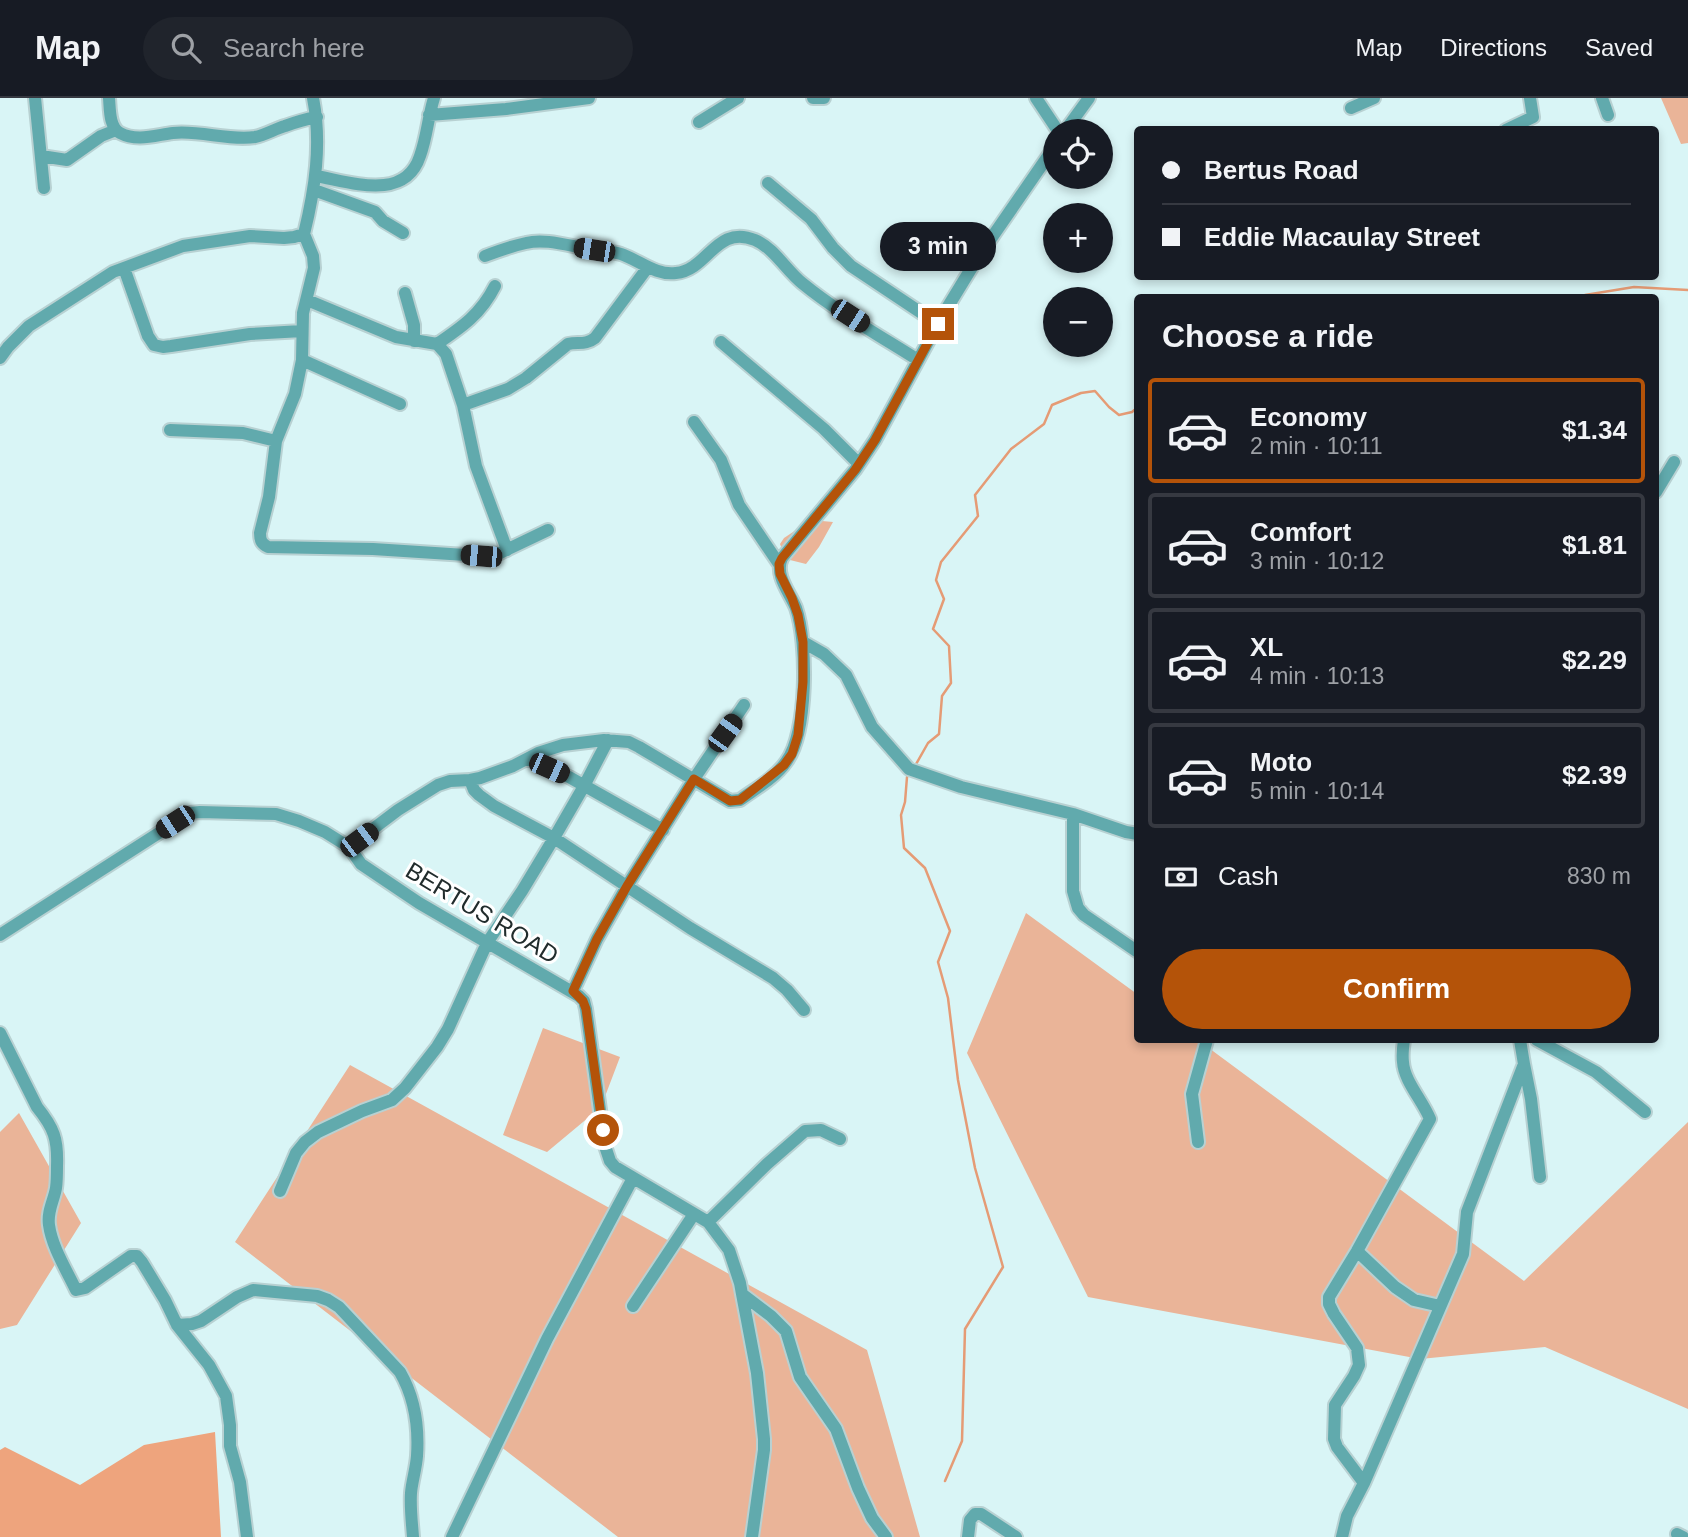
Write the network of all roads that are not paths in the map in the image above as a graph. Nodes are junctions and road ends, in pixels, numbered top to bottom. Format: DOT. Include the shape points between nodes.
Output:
graph roads {
  1 [pos="34,98"];
  2 [pos="109,98"];
  3 [pos="313,98"];
  4 [pos="434,98"];
  5 [pos="589,98"];
  6 [pos="738,98"];
  7 [pos="813,98"];
  8 [pos="824,98"];
  9 [pos="1035,98"];
  10 [pos="1089,98"];
  11 [pos="1374,98"];
  12 [pos="1530,98"];
  13 [pos="1602,98"];
  14 [pos="1351,108"];
  15 [pos="429,115"];
  16 [pos="1608,115"];
  17 [pos="317,117"];
  18 [pos="1050,119"];
  19 [pos="1074,119"];
  20 [pos="699,122"];
  21 [pos="1514,126"];
  22 [pos="116,130"];
  23 [pos="41,156"];
  24 [pos="1043,163"];
  25 [pos="316,176"];
  26 [pos="768,183"];
  27 [pos="44,188"];
  28 [pos="314,190"];
  29 [pos="403,233"];
  30 [pos="304,234"];
  31 [pos="485,256"];
  32 [pos="648,267"];
  33 [pos="124,268"];
  34 [pos="495,286"];
  35 [pos="405,293"];
  36 [pos="307,300"];
  37 [pos="938,324"];
  38 [pos="302,331"];
  39 [pos="414,341"];
  40 [pos="721,342"];
  41 [pos="437,344"];
  42 [pos="0,358"];
  43 [pos="302,360"];
  44 [pos="918,360"];
  45 [pos="400,404"];
  46 [pos="463,405"];
  47 [pos="694,422"];
  48 [pos="170,430"];
  49 [pos="276,441"];
  50 [pos="1674,462"];
  51 [pos="859,464"];
  52 [pos="1659,487"];
  53 [pos="548,530"];
  54 [pos="506,550"];
  55 [pos="779,564"];
  56 [pos="803,642"];
  57 [pos="744,705"];
  58 [pos="608,740"];
  59 [pos="528,759"];
  60 [pos="694,779"];
  61 [pos="470,780"];
  62 [pos="584,786"];
  63 [pos="1073,814"];
  64 [pos="663,830"];
  65 [pos="1134,833"];
  66 [pos="554,838"];
  67 [pos="349,847"];
  68 [pos="627,886"];
  69 [pos="0,935"];
  70 [pos="487,943"];
  71 [pos="1134,949"];
  72 [pos="573,991"];
  73 [pos="804,1010"];
  74 [pos="0,1033"];
  75 [pos="1206,1043"];
  76 [pos="1404,1043"];
  77 [pos="1520,1043"];
  78 [pos="1543,1043"];
  79 [pos="1524,1064"];
  80 [pos="1645,1112"];
  81 [pos="840,1139"];
  82 [pos="1198,1142"];
  83 [pos="1540,1177"];
  84 [pos="633,1178"];
  85 [pos="281,1191"];
  86 [pos="694,1214"];
  87 [pos="708,1222"];
  88 [pos="1357,1251"];
  89 [pos="742,1294"];
  90 [pos="633,1306"];
  91 [pos="1440,1306"];
  92 [pos="177,1325"];
  93 [pos="1364,1483"];
  94 [pos="247,1537"];
  95 [pos="414,1537"];
  96 [pos="452,1537"];
  97 [pos="752,1537"];
  98 [pos="886,1537"];
  99 [pos="968,1537"];
  100 [pos="1016,1537"];
  101 [pos="1342,1537"];
  1 -- 23 [label="street"];
  2 -- 22 [label="street"];
  3 -- 17 [label="street"];
  4 -- 15 [label="street"];
  5 -- 15 [label="street"];
  6 -- 20 [label="street"];
  7 -- 8 [label="street"];
  9 -- 18 [label="street"];
  10 -- 19 [label="street"];
  11 -- 14 [label="street"];
  12 -- 21 [label="street" via="1533,117"];
  13 -- 16 [label="street"];
  15 -- 25 [label="street" via="420,157 402,180 372,186"];
  17 -- 22 [label="street" via="254,137 174,133 153,138"];
  17 -- 25 [label="street"];
  22 -- 23 [label="street" via="66,160"];
  23 -- 27 [label="street"];
  24 -- 37 [label="street"];
  25 -- 28 [label="street"];
  26 -- 37 [label="street" via="811,219 851,266"];
  28 -- 29 [label="street" via="375,212"];
  28 -- 30 [label="street"];
  30 -- 33 [label="street" via="183,246"];
  30 -- 36 [label="street" via="314,268"];
  31 -- 32 [label="street" via="540,241 621,254"];
  32 -- 44 [label="street" via="676,273 695,265 729,237 754,240 809,289"];
  32 -- 46 [label="street" via="589,343 568,345 508,389"];
  33 -- 38 [label="street" via="154,345"];
  33 -- 42 [label="street" via="29,326"];
  34 -- 41 [label="street" via="469,322"];
  35 -- 39 [label="street"];
  36 -- 38 [label="street"];
  36 -- 39 [label="street"];
  37 -- 44 [label="street"];
  38 -- 43 [label="street"];
  39 -- 41 [label="street"];
  40 -- 51 [label="street"];
  41 -- 46 [label="street" via="446,354"];
  43 -- 45 [label="street"];
  43 -- 49 [label="street" via="295,394"];
  44 -- 51 [label="street"];
  46 -- 54 [label="street" via="476,466"];
  47 -- 55 [label="street" via="721,460 739,505"];
  48 -- 49 [label="street" via="243,433"];
  49 -- 54 [label="street" via="260,533 263,545 481,556"];
  50 -- 52 [label="street"];
  51 -- 55 [label="street"];
  53 -- 54 [label="street"];
  55 -- 56 [label="street"];
  56 -- 60 [label="street" via="798,735 784,765 734,802"];
  56 -- 63 [label="street" via="846,675 873,727 913,771"];
  57 -- 60 [label="street"];
  58 -- 59 [label="street" via="563,745"];
  58 -- 60 [label="street" via="629,742"];
  58 -- 62 [label="street"];
  59 -- 61 [label="street"];
  59 -- 62 [label="street"];
  60 -- 64 [label="street"];
  61 -- 66 [label="street" via="484,799"];
  61 -- 67 [label="street" via="438,785"];
  62 -- 64 [label="street"];
  62 -- 66 [label="street"];
  63 -- 65 [label="street"];
  63 -- 71 [label="street" via="1077,908"];
  64 -- 68 [label="street"];
  66 -- 68 [label="street"];
  66 -- 70 [label="street"];
  67 -- 69 [label="street, BERTUS ROAD" via="316,828 276,814 190,813"];
  67 -- 70 [label="street, BERTUS ROAD" via="361,864"];
  68 -- 72 [label="street"];
  68 -- 73 [label="street" via="773,978"];
  70 -- 72 [label="street, BERTUS ROAD"];
  70 -- 85 [label="street" via="448,1029 405,1088 392,1100 305,1142"];
  72 -- 84 [label="street, BERTUS ROAD" via="586,1009 607,1154 615,1167"];
  74 -- 92 [label="street" via="56,1138 56,1188 48,1222 76,1290 137,1256"];
  75 -- 82 [label="street" via="1192,1094"];
  76 -- 88 [label="street" via="1403,1065 1430,1118"];
  77 -- 79 [label="street"];
  78 -- 80 [label="street" via="1596,1072"];
  79 -- 83 [label="street"];
  79 -- 91 [label="street" via="1467,1212 1463,1254"];
  81 -- 87 [label="street" via="821,1130 805,1131"];
  84 -- 86 [label="street, BERTUS ROAD"];
  84 -- 96 [label="street" via="547,1339"];
  86 -- 87 [label="street, BERTUS ROAD"];
  86 -- 90 [label="street"];
  87 -- 89 [label="street, BERTUS ROAD" via="729,1250"];
  88 -- 91 [label="street" via="1414,1300"];
  88 -- 93 [label="street" via="1329,1304 1357,1348 1359,1365 1335,1405 1334,1438"];
  89 -- 97 [label="street, BERTUS ROAD" via="764,1439"];
  89 -- 98 [label="street" via="786,1331 800,1377 836,1429 862,1498"];
  91 -- 93 [label="street"];
  92 -- 94 [label="street" via="209,1365 226,1396"];
  92 -- 95 [label="street" via="201,1321 253,1290 317,1296 339,1307 400,1372 413,1403 417,1425 411,1495"];
  93 -- 101 [label="street"];
  99 -- 100 [label="street" via="975,1514"];
}
